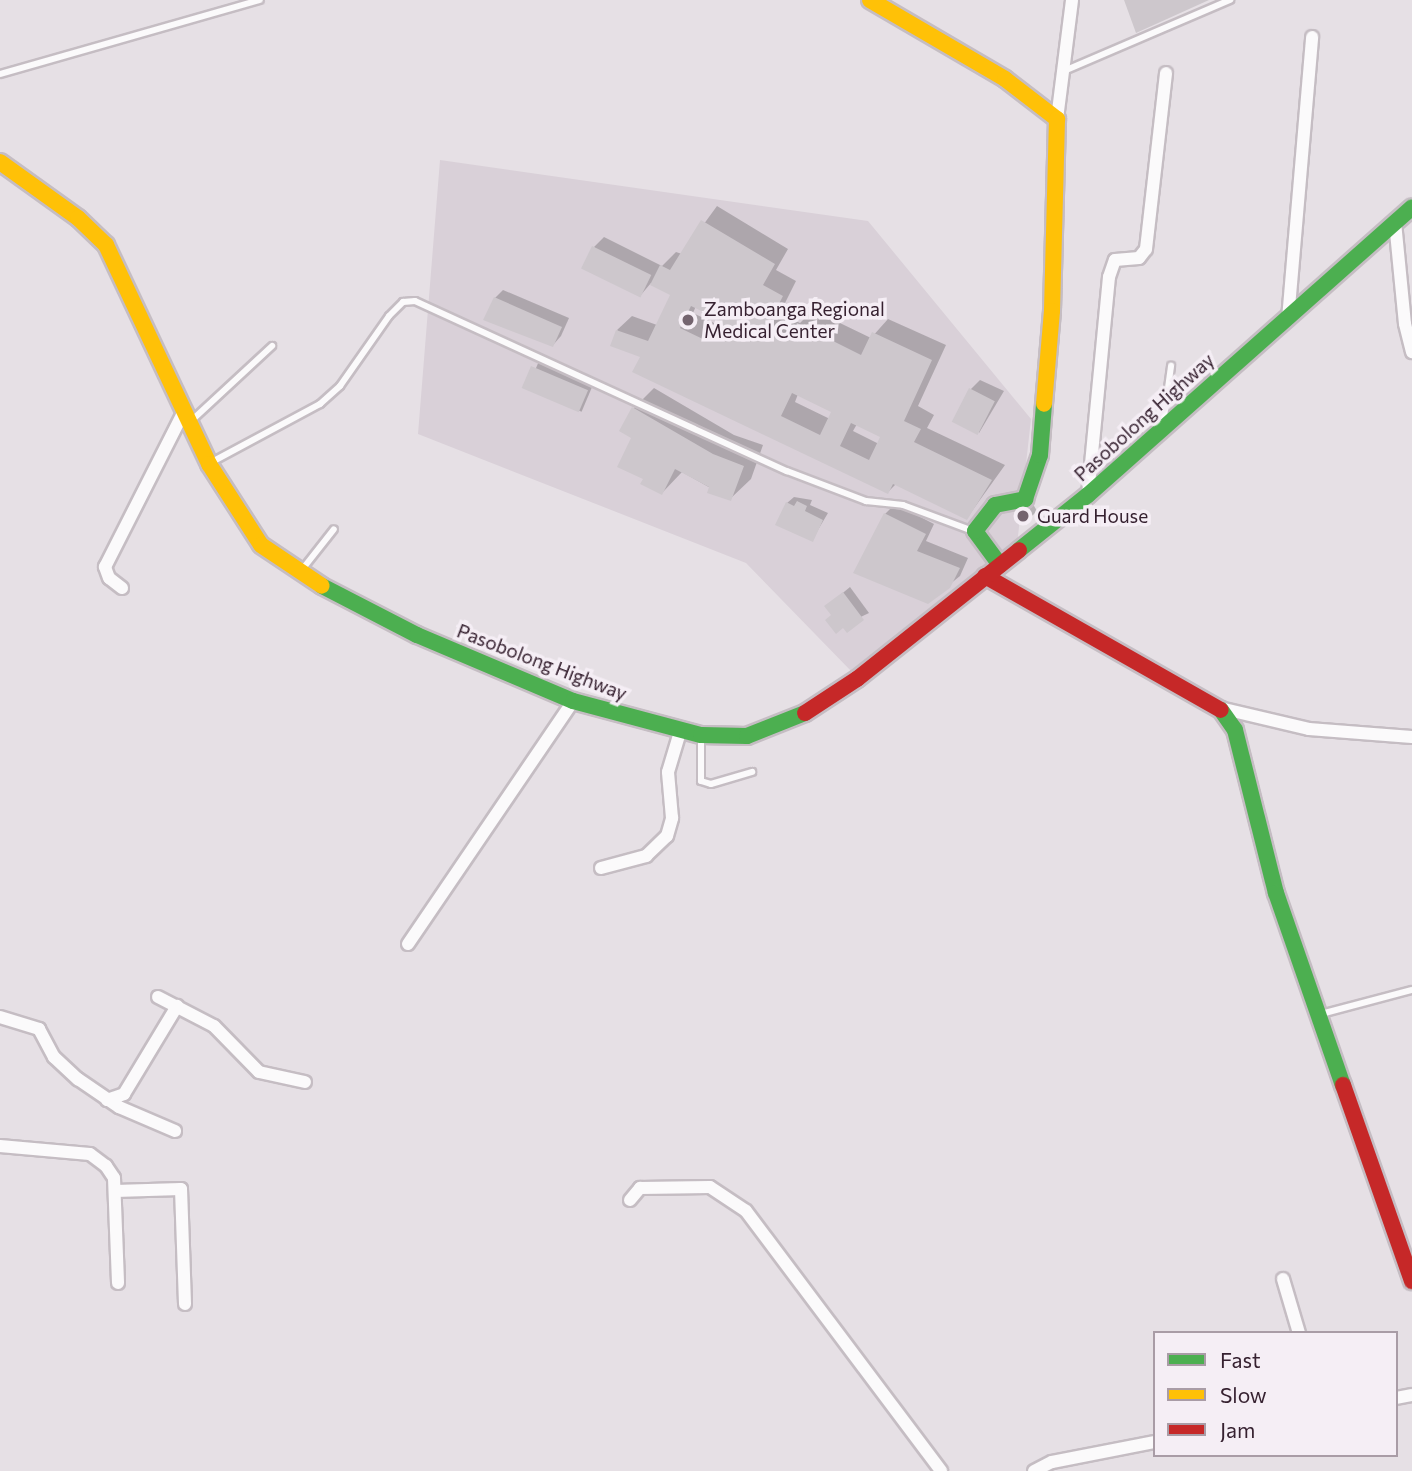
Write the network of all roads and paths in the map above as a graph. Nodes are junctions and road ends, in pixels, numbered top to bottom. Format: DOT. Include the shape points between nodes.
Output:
graph roads {
  1 [pos="260,0"];
  2 [pos="870,0"];
  3 [pos="1072,0"];
  4 [pos="1230,0"];
  5 [pos="1312,37"];
  6 [pos="1063,72"];
  7 [pos="1166,73"];
  8 [pos="0,74"];
  9 [pos="1057,118"];
  10 [pos="0,163"];
  11 [pos="1412,207"];
  12 [pos="1395,222"];
  13 [pos="1288,319"];
  14 [pos="272,346"];
  15 [pos="1412,352"];
  16 [pos="1171,366"];
  17 [pos="186,418"];
  18 [pos="1163,426"];
  19 [pos="209,464"];
  20 [pos="1088,495"];
  21 [pos="334,529"];
  22 [pos="975,531"];
  23 [pos="1000,565"];
  24 [pos="300,573"];
  25 [pos="985,576"];
  26 [pos="122,588"];
  27 [pos="573,701"];
  28 [pos="1220,708"];
  29 [pos="680,732"];
  30 [pos="701,736"];
  31 [pos="1412,737"];
  32 [pos="752,772"];
  33 [pos="601,868"];
  34 [pos="408,944"];
  35 [pos="1412,990"];
  36 [pos="158,997"];
  37 [pos="177,1006"];
  38 [pos="1319,1015"];
  39 [pos="0,1017"];
  40 [pos="305,1082"];
  41 [pos="107,1100"];
  42 [pos="175,1130"];
  43 [pos="0,1146"];
  44 [pos="115,1191"];
  45 [pos="630,1200"];
  46 [pos="1283,1279"];
  47 [pos="1412,1281"];
  48 [pos="118,1283"];
  49 [pos="185,1304"];
  50 [pos="1298,1331"];
  51 [pos="1153,1442"];
  52 [pos="942,1471"];
  53 [pos="1034,1471"];
  1 -- 8 [label="lane"];
  2 -- 9 [label="street" via="1006,79"];
  3 -- 6 [label="street"];
  4 -- 6 [label="lane"];
  5 -- 13 [label="street"];
  6 -- 9 [label="street"];
  7 -- 20 [label="street" via="1146,249 1139,258 1115,260 1109,276"];
  9 -- 22 [label="street" via="1052,311 1040,456 1025,499 995,505"];
  10 -- 17 [label="street, Pasobolong Highway" via="78,218 106,245"];
  11 -- 12 [label="street, Pasobolong Highway"];
  12 -- 13 [label="street, Pasobolong Highway"];
  12 -- 15 [label="street"];
  13 -- 18 [label="street, Pasobolong Highway"];
  14 -- 17 [label="lane"];
  16 -- 18 [label="lane"];
  17 -- 19 [label="street, Pasobolong Highway"];
  17 -- 26 [label="street" via="105,567 109,578"];
  18 -- 20 [label="street, Pasobolong Highway"];
  19 -- 22 [label="lane" via="320,404 340,386 389,316 403,302 415,302 435,307 787,471 866,501 903,505"];
  19 -- 24 [label="street, Pasobolong Highway" via="261,545"];
  20 -- 23 [label="street, Pasobolong Highway"];
  21 -- 24 [label="lane"];
  22 -- 23 [label="street"];
  23 -- 25 [label="street, Pasobolong Highway"];
  24 -- 27 [label="street, Pasobolong Highway" via="417,635"];
  25 -- 28 [label="street"];
  25 -- 30 [label="street, Pasobolong Highway" via="857,679 794,720 747,736"];
  27 -- 29 [label="street, Pasobolong Highway"];
  27 -- 34 [label="street"];
  28 -- 31 [label="street" via="1309,729"];
  28 -- 38 [label="street" via="1242,750 1276,893"];
  29 -- 30 [label="street, Pasobolong Highway"];
  29 -- 33 [label="street" via="667,772 672,818 667,836 646,856"];
  30 -- 32 [label="lane" via="701,781 711,784"];
  35 -- 38 [label="lane"];
  36 -- 37 [label="street"];
  37 -- 40 [label="street" via="214,1026 259,1072"];
  37 -- 41 [label="street" via="131,1085 117,1098"];
  38 -- 47 [label="street"];
  39 -- 41 [label="street" via="39,1029 62,1066"];
  41 -- 42 [label="street"];
  43 -- 44 [label="street" via="90,1154 110,1172"];
  44 -- 48 [label="street"];
  44 -- 49 [label="street" via="181,1189"];
  45 -- 52 [label="street" via="640,1188 710,1188 746,1211"];
  46 -- 50 [label="street"];
  51 -- 53 [label="street" via="1052,1462"];
}
